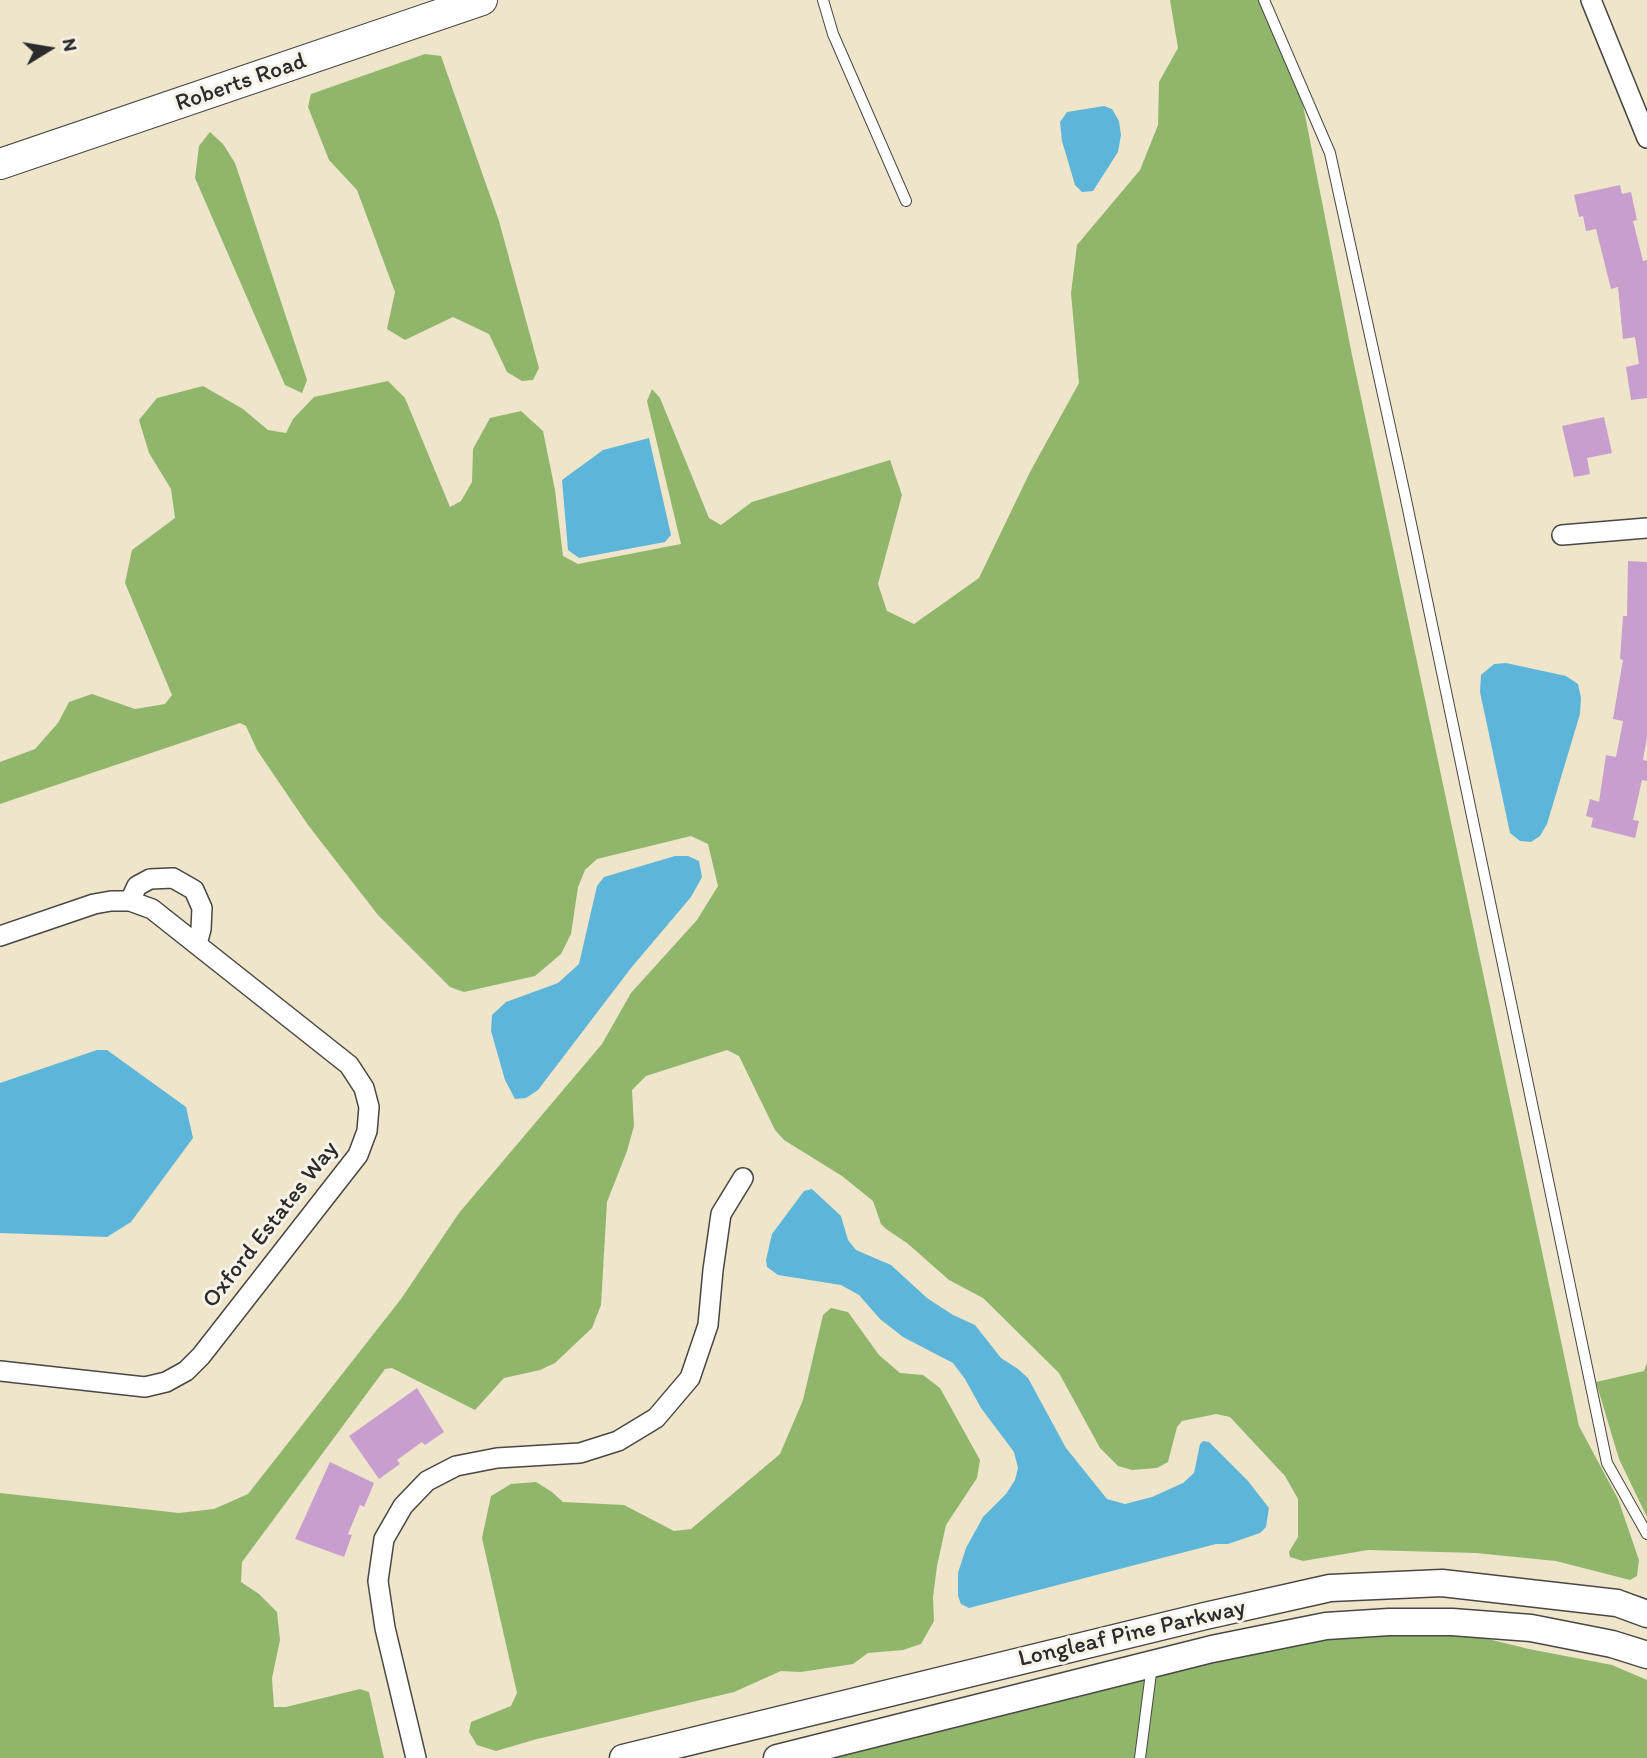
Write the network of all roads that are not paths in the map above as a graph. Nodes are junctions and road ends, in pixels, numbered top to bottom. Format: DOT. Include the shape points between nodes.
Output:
graph roads {
  1 [pos="482,0"];
  2 [pos="823,0"];
  3 [pos="1265,0"];
  4 [pos="1591,0"];
  5 [pos="1647,138"];
  6 [pos="0,164"];
  7 [pos="905,201"];
  8 [pos="1647,528"];
  9 [pos="1562,535"];
  10 [pos="130,901"];
  11 [pos="0,936"];
  12 [pos="197,944"];
  13 [pos="743,1178"];
  14 [pos="0,1371"];
  15 [pos="1647,1534"];
  16 [pos="1647,1614"];
  17 [pos="1205,1616"];
  18 [pos="1212,1649"];
  19 [pos="1647,1655"];
  20 [pos="1152,1664"];
  21 [pos="416,1758"];
  22 [pos="623,1758"];
  23 [pos="777,1758"];
  24 [pos="1140,1758"];
  1 -- 6 [label="main road, Roberts Road"];
  2 -- 7 [label="lane" via="833,34"];
  3 -- 15 [label="lane" via="1330,153 1606,1464"];
  4 -- 5 [label="street"];
  8 -- 9 [label="street"];
  10 -- 11 [label="street" via="94,904"];
  10 -- 12 [label="street, Oxford Estates Way" via="152,909"];
  10 -- 12 [label="street" via="137,886 150,879 173,878 194,890 202,908"];
  12 -- 14 [label="street, Oxford Estates Way" via="349,1065 364,1088 369,1107 358,1155 186,1371 145,1387"];
  13 -- 21 [label="street" via="721,1214 708,1325 690,1378 656,1418 618,1441 580,1453 497,1458 456,1466 427,1481 402,1506 384,1539 379,1581 385,1628"];
  16 -- 17 [label="main road, Longleaf Pine Parkway" via="1617,1603 1442,1583 1330,1588"];
  17 -- 18 [label="main road"];
  17 -- 22 [label="main road, Longleaf Pine Parkway"];
  18 -- 19 [label="main road, Longleaf Pine Parkway" via="1326,1626 1452,1622 1531,1628"];
  18 -- 20 [label="main road, Longleaf Pine Parkway"];
  20 -- 23 [label="main road, Longleaf Pine Parkway"];
  20 -- 24 [label="lane"];
}
